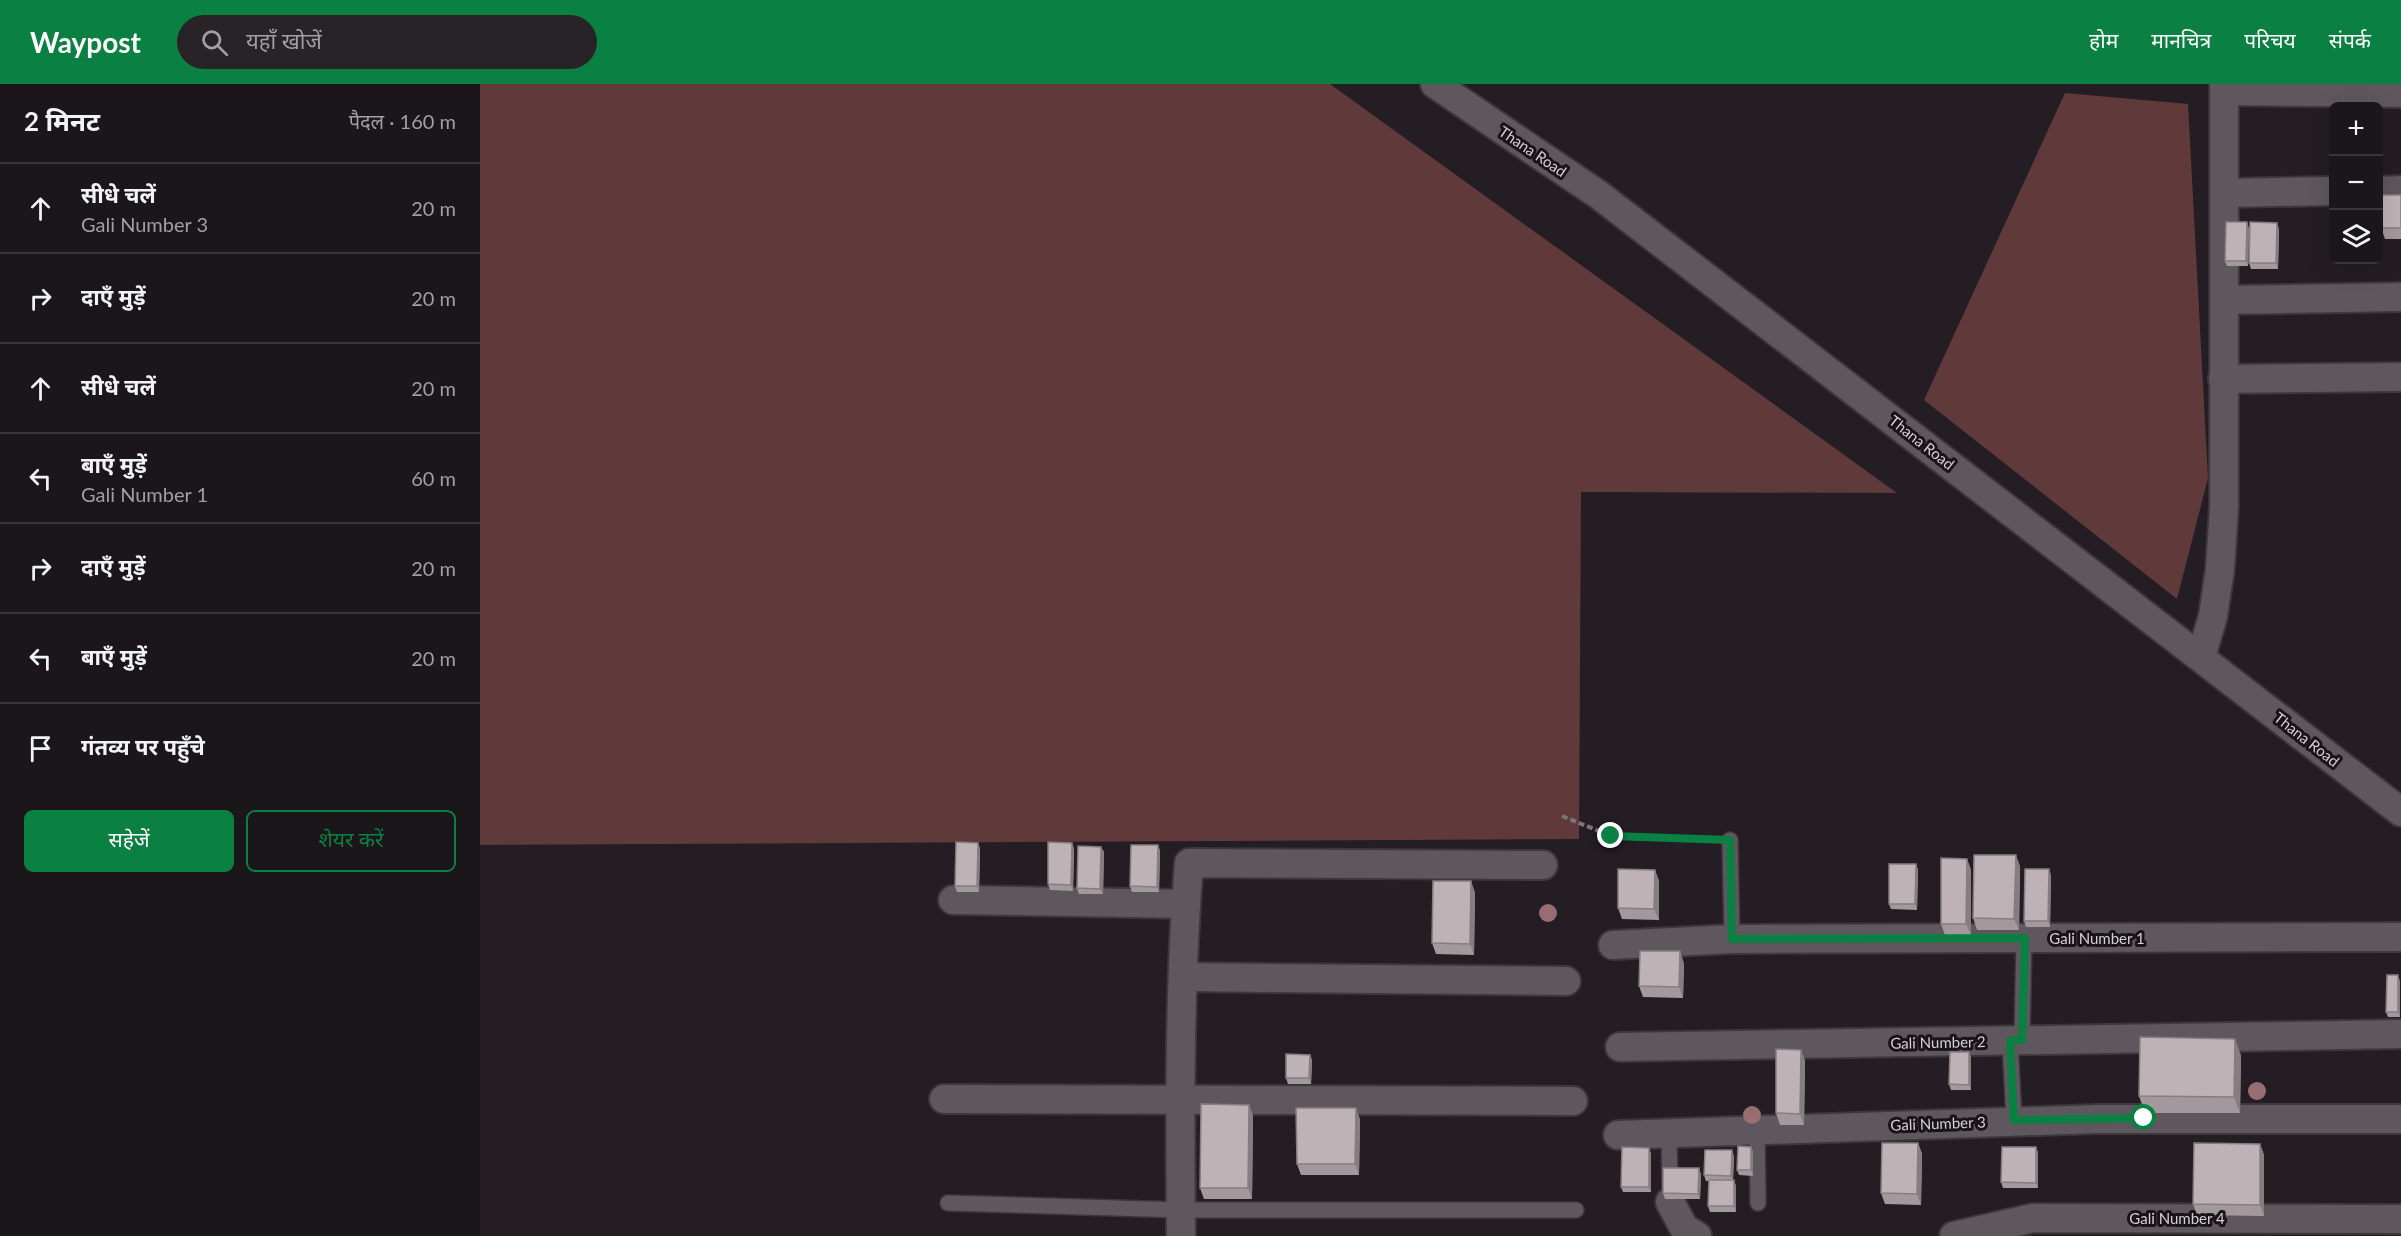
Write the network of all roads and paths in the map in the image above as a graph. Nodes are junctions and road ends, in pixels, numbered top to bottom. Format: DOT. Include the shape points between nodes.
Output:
graph roads {
  1 [pos="1435,84"];
  2 [pos="2224,88"];
  3 [pos="2401,93"];
  4 [pos="2401,190"];
  5 [pos="2329,191"];
  6 [pos="2383,191"];
  7 [pos="2224,193"];
  8 [pos="2401,297"];
  9 [pos="2224,300"];
  10 [pos="2401,377"];
  11 [pos="2223,379"];
  12 [pos="2201,657"];
  13 [pos="2401,812"];
  14 [pos="1562,816"];
  15 [pos="1730,840"];
  16 [pos="1543,865"];
  17 [pos="953,900"];
  18 [pos="1186,904"];
  19 [pos="2401,937"];
  20 [pos="2025,938"];
  21 [pos="1732,939"];
  22 [pos="1613,945"];
  23 [pos="1184,977"];
  24 [pos="1566,981"];
  25 [pos="2401,1035"];
  26 [pos="2016,1040"];
  27 [pos="1620,1047"];
  28 [pos="944,1099"];
  29 [pos="1180,1101"];
  30 [pos="1573,1101"];
  31 [pos="2401,1119"];
  32 [pos="2014,1120"];
  33 [pos="1756,1130"];
  34 [pos="1669,1133"];
  35 [pos="1618,1135"];
  36 [pos="1670,1202"];
  37 [pos="948,1203"];
  38 [pos="1758,1203"];
  39 [pos="1576,1210"];
  40 [pos="2401,1219"];
  41 [pos="1181,1223"];
  42 [pos="1697,1236"];
  43 [pos="1954,1236"];
  1 -- 12 [label="street, Thana Road" via="1599,195"];
  2 -- 3 [label="street"];
  2 -- 7 [label="street"];
  4 -- 6 [label="street"];
  5 -- 7 [label="street"];
  7 -- 9 [label="street"];
  8 -- 9 [label="street"];
  9 -- 11 [label="street"];
  10 -- 11 [label="street"];
  11 -- 12 [label="street" via="2224,507 2220,569 2213,616"];
  12 -- 13 [label="street, Thana Road"];
  14 -- 15 [label="path" via="1611,836"];
  15 -- 21 [label="lane"];
  16 -- 18 [label="street" via="1189,863"];
  17 -- 18 [label="street"];
  18 -- 23 [label="street"];
  19 -- 20 [label="street, Gali Number 1"];
  20 -- 21 [label="street, Gali Number 1"];
  20 -- 26 [label="lane"];
  21 -- 22 [label="street, Gali Number 1"];
  23 -- 24 [label="street"];
  23 -- 29 [label="street"];
  25 -- 26 [label="street, Gali Number 2"];
  26 -- 27 [label="street, Gali Number 2"];
  26 -- 32 [label="lane"];
  28 -- 29 [label="street"];
  29 -- 30 [label="street"];
  29 -- 41 [label="street"];
  31 -- 32 [label="street, Gali Number 3"];
  32 -- 33 [label="street, Gali Number 3"];
  33 -- 34 [label="street, Gali Number 3"];
  33 -- 38 [label="lane"];
  34 -- 35 [label="street, Gali Number 3"];
  34 -- 36 [label="lane"];
  36 -- 42 [label="street" via="1684,1228"];
  37 -- 41 [label="lane"];
  39 -- 41 [label="lane"];
  40 -- 43 [label="street, Gali Number 4" via="2034,1218"];
}
